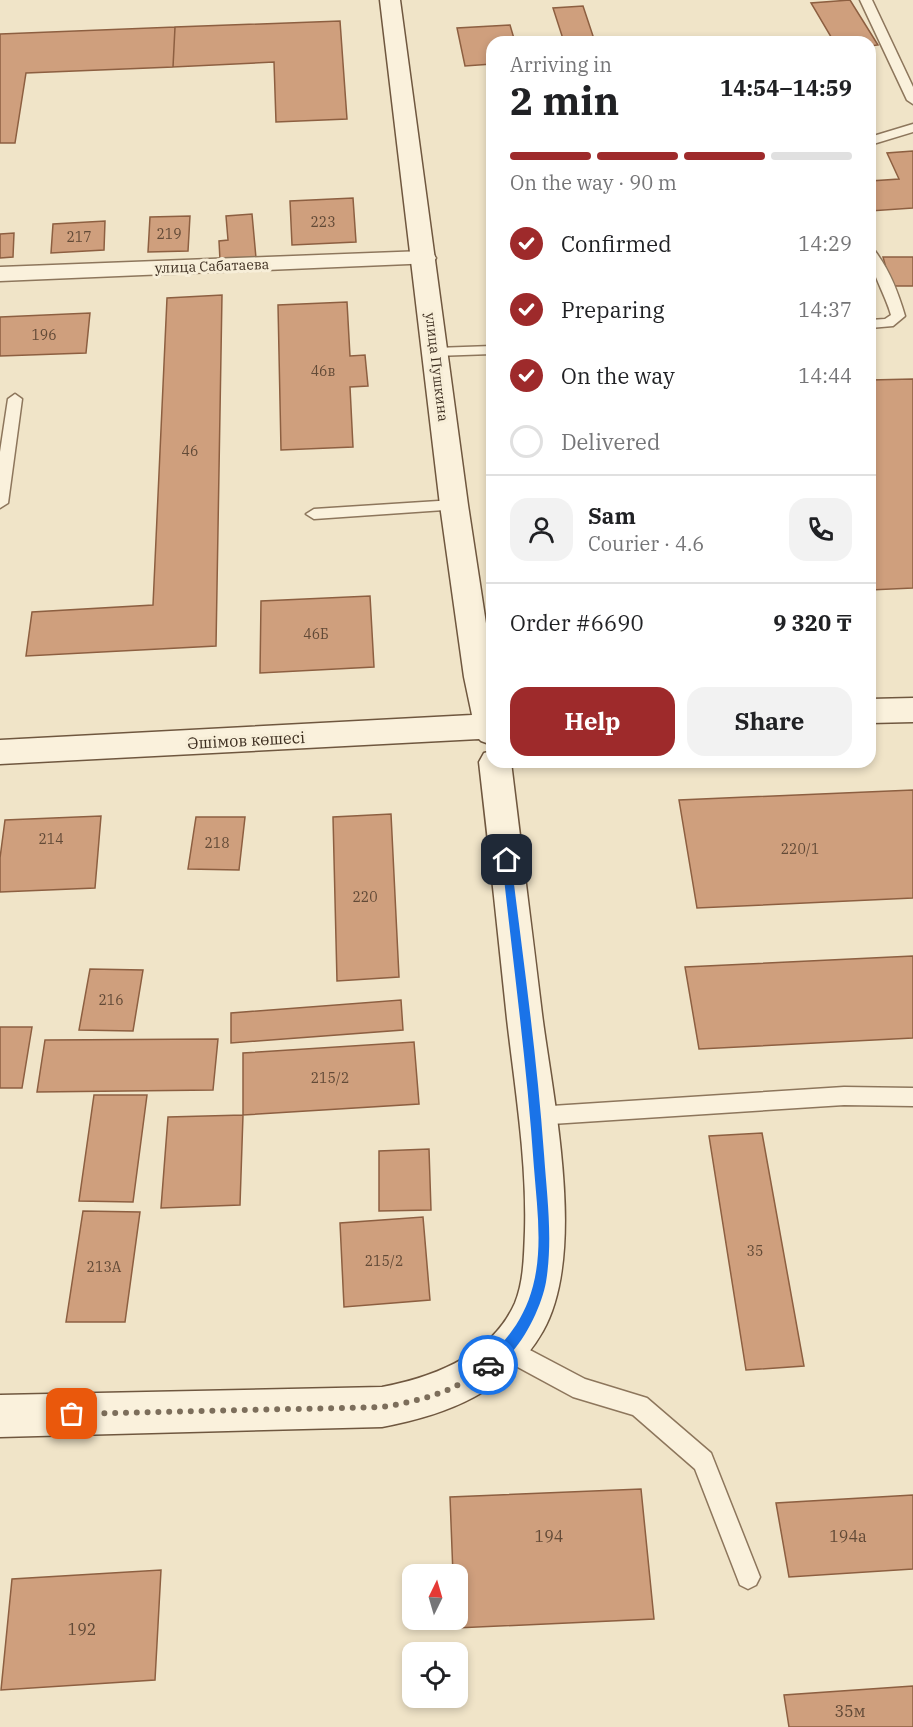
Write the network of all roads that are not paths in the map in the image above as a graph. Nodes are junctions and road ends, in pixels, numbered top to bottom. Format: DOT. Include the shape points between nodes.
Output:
graph roads {
  1 [pos="390,0"];
  2 [pos="866,0"];
  3 [pos="913,100"];
  4 [pos="913,128"];
  5 [pos="876,139"];
  6 [pos="424,258"];
  7 [pos="876,262"];
  8 [pos="0,274"];
  9 [pos="876,324"];
  10 [pos="486,350"];
  11 [pos="435,352"];
  12 [pos="15,399"];
  13 [pos="0,503"];
  14 [pos="454,505"];
  15 [pos="314,514"];
  16 [pos="486,703"];
  17 [pos="913,710"];
  18 [pos="876,711"];
  19 [pos="486,726"];
  20 [pos="0,752"];
  21 [pos="496,768"];
  22 [pos="913,1097"];
  23 [pos="536,1116"];
  24 [pos="507,1349"];
  25 [pos="0,1416"];
  26 [pos="748,1576"];
  1 -- 6 [label="street, улица Пушкина"];
  2 -- 3 [label="lane"];
  4 -- 5 [label="lane"];
  6 -- 8 [label="street, улица Сабатаева"];
  6 -- 11 [label="street, улица Пушкина"];
  7 -- 9 [label="lane" via="898,316 888,323"];
  10 -- 11 [label="lane"];
  11 -- 14 [label="street, улица Пушкина"];
  12 -- 13 [label="lane"];
  14 -- 15 [label="lane"];
  14 -- 16 [label="street, улица Пушкина"];
  17 -- 18 [label="street"];
  19 -- 20 [label="street, Әшімов көшесі"];
  21 -- 23 [label="street"];
  22 -- 23 [label="lane" via="844,1096"];
  23 -- 24 [label="street" via="544,1242 540,1284 530,1314"];
  24 -- 25 [label="street" via="448,1390 418,1401 382,1407"];
  24 -- 26 [label="lane" via="581,1389 639,1406 703,1461"];
}
